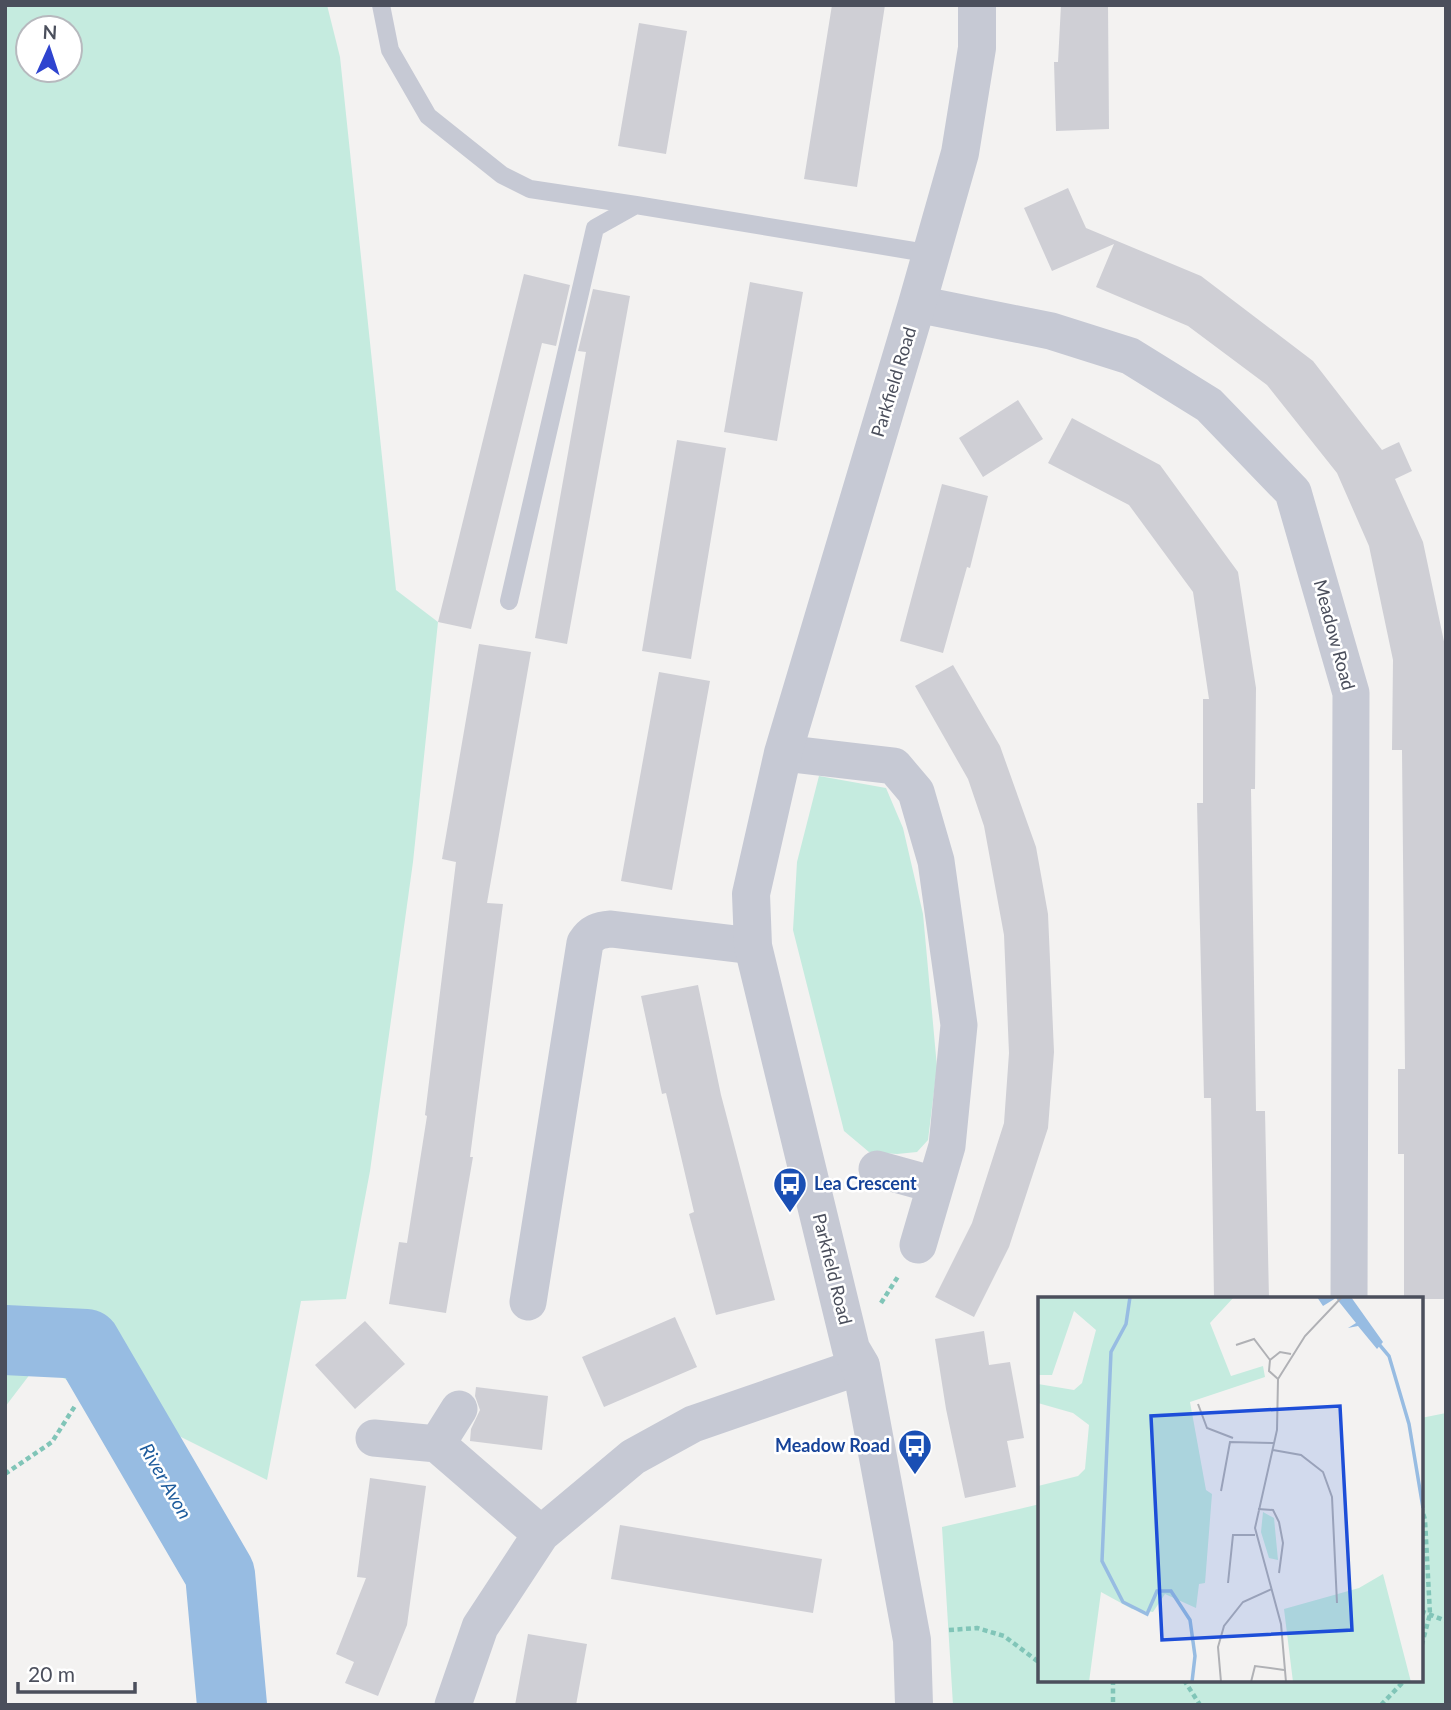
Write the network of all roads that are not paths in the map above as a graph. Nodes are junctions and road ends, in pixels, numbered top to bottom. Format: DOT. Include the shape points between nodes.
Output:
graph roads {
  1 [pos="381,5"];
  2 [pos="977,5"];
  3 [pos="636,205"];
  4 [pos="932,254"];
  5 [pos="918,304"];
  6 [pos="509,601"];
  7 [pos="783,753"];
  8 [pos="753,946"];
  9 [pos="877,1169"];
  10 [pos="936,1185"];
  11 [pos="918,1245"];
  12 [pos="1349,1297"];
  13 [pos="528,1302"];
  14 [pos="856,1358"];
  15 [pos="459,1409"];
  16 [pos="374,1438"];
  17 [pos="437,1444"];
  18 [pos="541,1534"];
  19 [pos="453,1705"];
  20 [pos="914,1705"];
  1 -- 3 [label="lane" via="390,50 428,116 502,175 530,189"];
  2 -- 4 [label="street, Parkfield Road" via="977,48 960,153"];
  3 -- 4 [label="lane"];
  3 -- 6 [label="lane" via="595,228"];
  4 -- 5 [label="street, Parkfield Road"];
  5 -- 7 [label="street, Parkfield Road"];
  5 -- 12 [label="street, Meadow Road" via="1051,331 1130,356 1209,405 1293,492 1351,693"];
  7 -- 8 [label="street, Parkfield Road" via="751,894"];
  7 -- 10 [label="street" via="894,766 916,792 936,861 959,1025 947,1146"];
  8 -- 13 [label="street" via="611,929 590,935 585,943"];
  8 -- 14 [label="street, Parkfield Road"];
  9 -- 10 [label="street"];
  10 -- 11 [label="street"];
  14 -- 18 [label="street" via="693,1424 633,1457"];
  14 -- 20 [label="street, Parkfield Road" via="911,1632"];
  15 -- 17 [label="street"];
  16 -- 17 [label="street"];
  17 -- 18 [label="street"];
  18 -- 19 [label="street" via="480,1628"];
}
